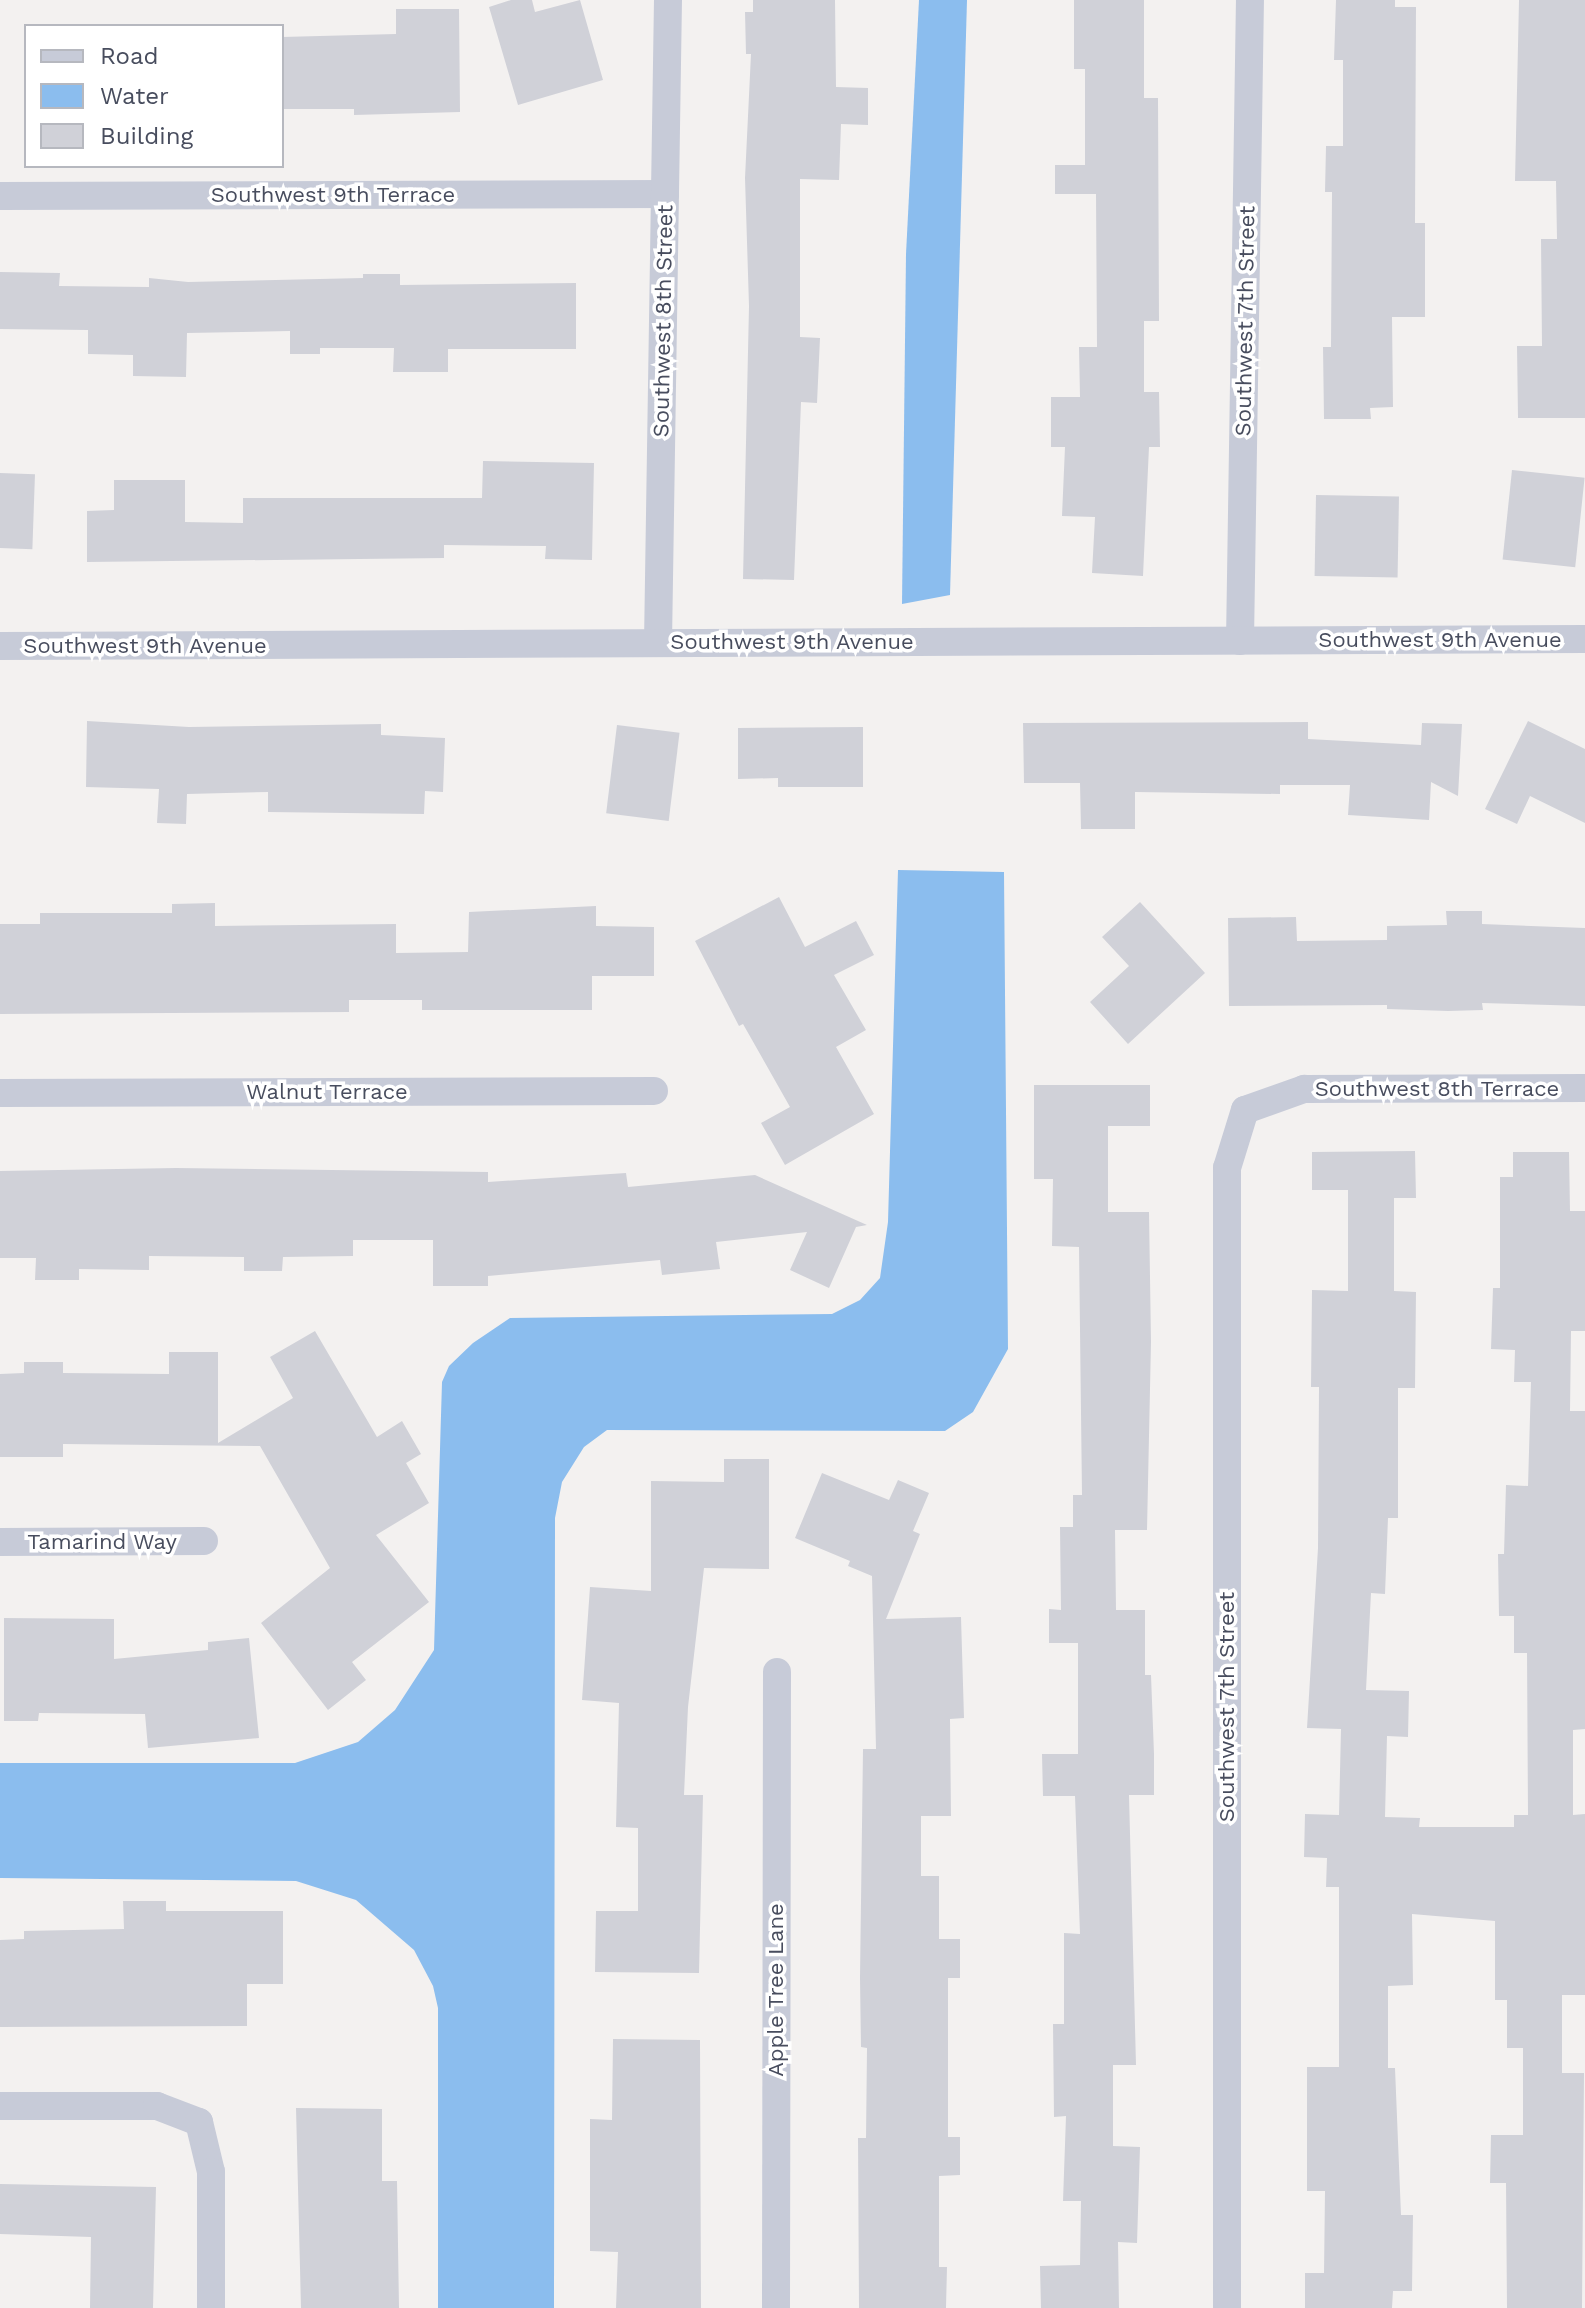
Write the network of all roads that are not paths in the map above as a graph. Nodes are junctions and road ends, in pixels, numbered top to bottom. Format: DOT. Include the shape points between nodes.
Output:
graph roads {
  1 [pos="668,0"];
  2 [pos="1250,0"];
  3 [pos="665,194"];
  4 [pos="0,196"];
  5 [pos="1585,639"];
  6 [pos="1240,641"];
  7 [pos="658,643"];
  8 [pos="0,646"];
  9 [pos="1585,1088"];
  10 [pos="654,1091"];
  11 [pos="0,1093"];
  12 [pos="1245,1110"];
  13 [pos="204,1541"];
  14 [pos="0,1542"];
  15 [pos="777,1672"];
  16 [pos="0,2106"];
  17 [pos="211,2308"];
  18 [pos="776,2308"];
  19 [pos="1227,2308"];
  1 -- 3 [label="street, Southwest 8th Street"];
  2 -- 6 [label="street, Southwest 7th Street"];
  3 -- 4 [label="street, Southwest 9th Terrace"];
  3 -- 7 [label="street, Southwest 8th Street"];
  5 -- 6 [label="street, Southwest 9th Avenue"];
  6 -- 7 [label="street, Southwest 9th Avenue"];
  7 -- 8 [label="street, Southwest 9th Avenue"];
  9 -- 12 [label="street, Southwest 8th Terrace" via="1304,1089"];
  10 -- 11 [label="street, Walnut Terrace"];
  12 -- 19 [label="street, Southwest 7th Street" via="1227,1168"];
  13 -- 14 [label="street, Tamarind Way"];
  15 -- 18 [label="street, Apple Tree Lane"];
  16 -- 17 [label="street" via="157,2106 199,2122 211,2172"];
}
